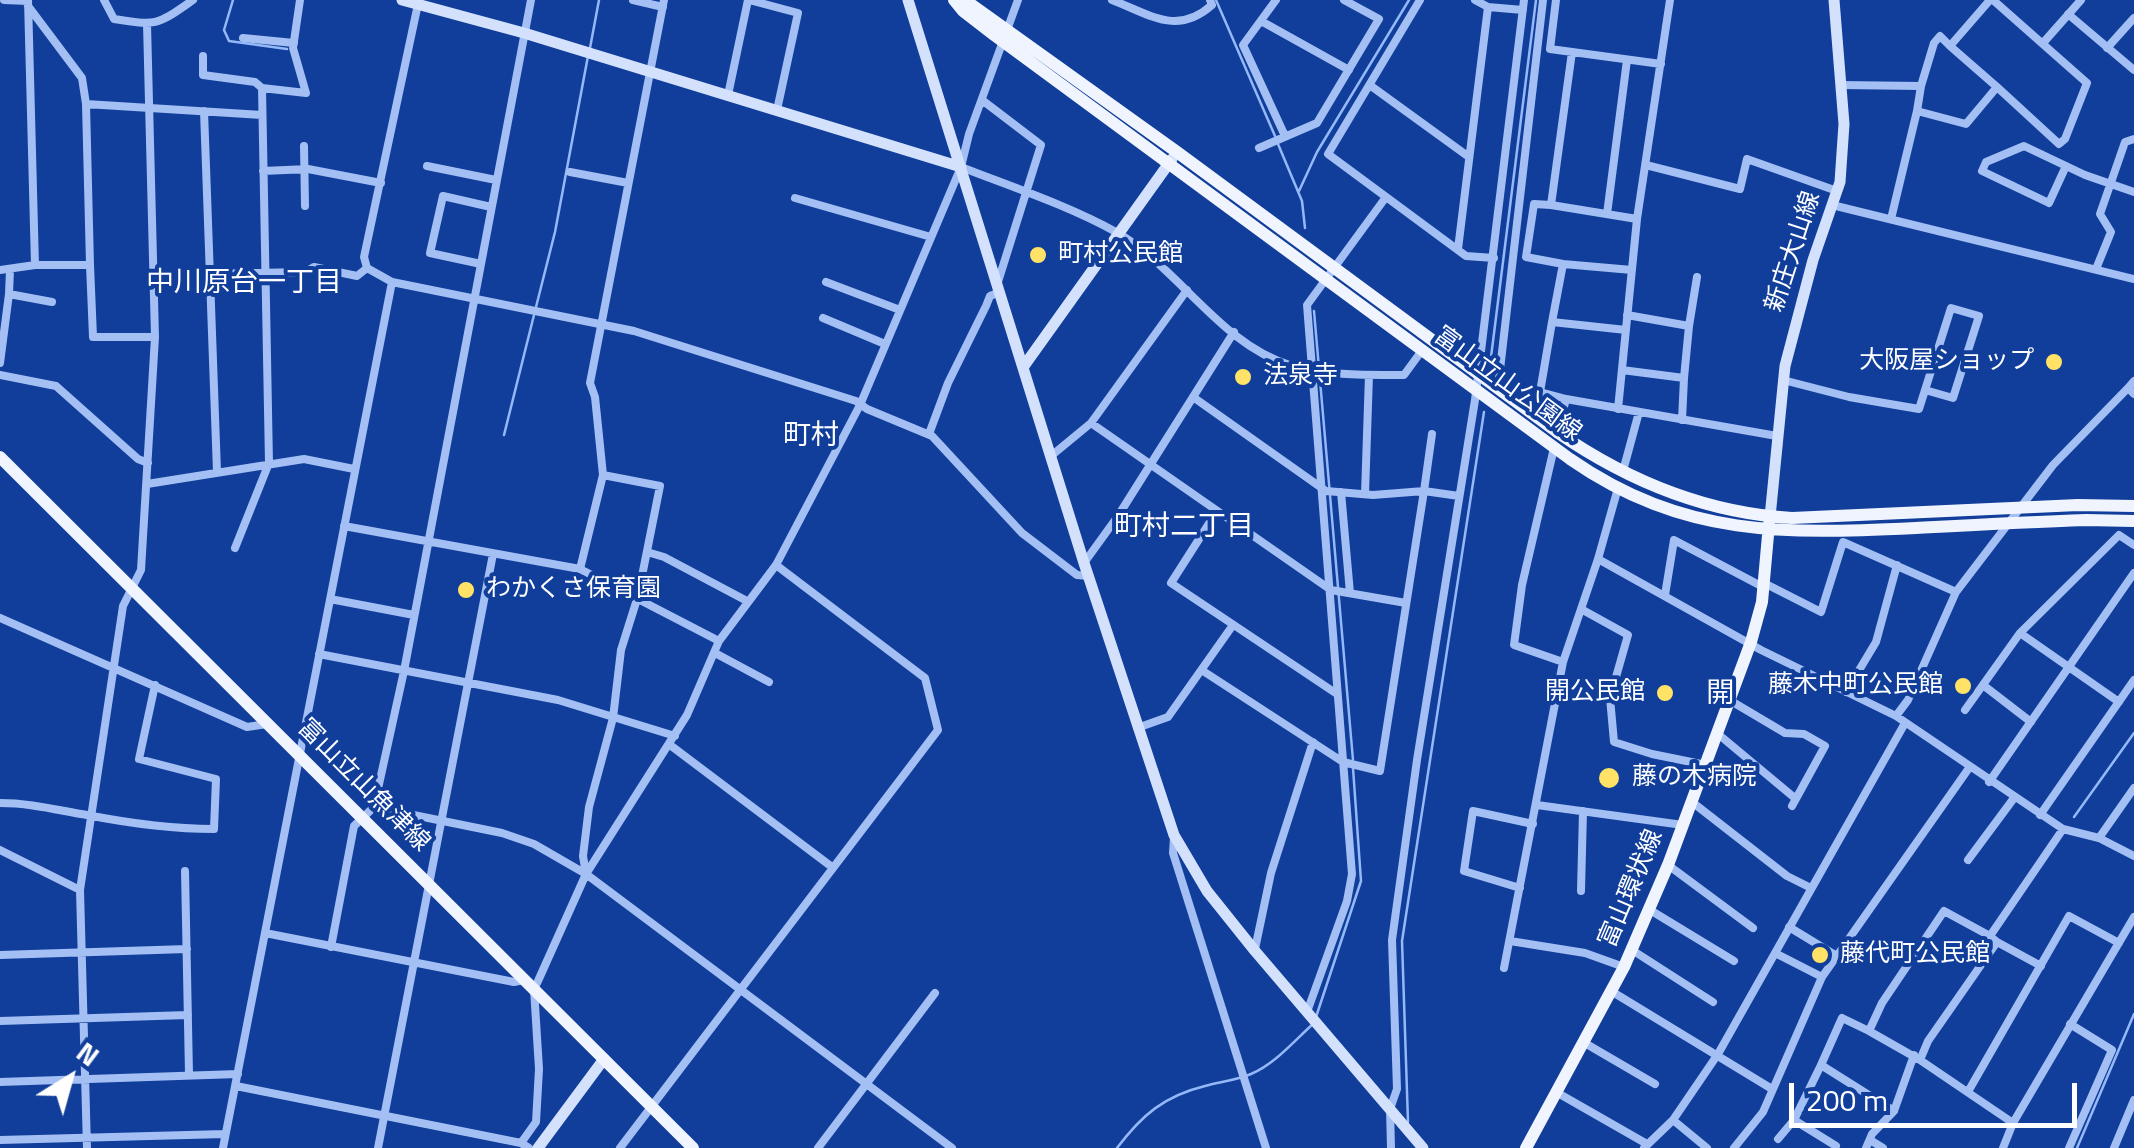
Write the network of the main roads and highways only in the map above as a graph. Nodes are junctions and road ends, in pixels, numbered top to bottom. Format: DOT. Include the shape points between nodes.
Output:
graph roads {
  1 [pos="954,0"];
  2 [pos="965,0"];
  3 [pos="1004,36"];
  4 [pos="1426,344"];
  5 [pos="0,457"];
  6 [pos="2134,506"];
  7 [pos="2134,522"];
  8 [pos="1769,524"];
  9 [pos="693,1148"];
  10 [pos="1526,1148"];
  1 -- 3 [label="main road, 富山立山公園線"];
  2 -- 3 [label="main road, 富山立山公園線"];
  3 -- 4 [label="main road, 富山立山公園線"];
  4 -- 8 [label="main road, 富山立山公園線" via="1622,472"];
  4 -- 8 [label="main road, 富山立山公園線" via="1476,390 1618,488 1681,513"];
  5 -- 9 [label="main road, 富山立山魚津線"];
  6 -- 8 [label="main road, 富山立山公園線"];
  7 -- 8 [label="main road, 富山立山公園線" via="1804,533"];
  8 -- 10 [label="main road, 富山環状線" via="1751,642 1668,865 1624,966"];
}
